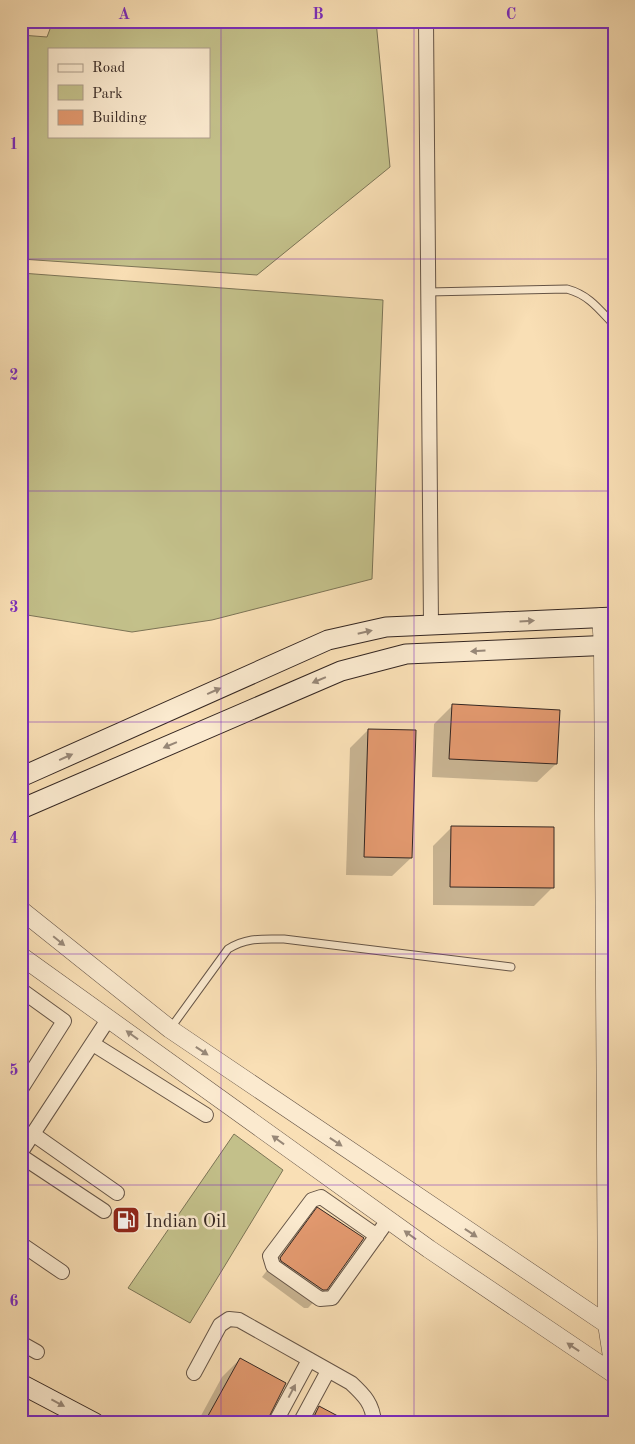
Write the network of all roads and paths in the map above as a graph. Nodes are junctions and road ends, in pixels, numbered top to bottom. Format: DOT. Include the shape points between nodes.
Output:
graph roads {
  1 [pos="426,21"];
  2 [pos="428,292"];
  3 [pos="614,325"];
  4 [pos="607,617"];
  5 [pos="431,625"];
  6 [pos="608,645"];
  7 [pos="609,753"];
  8 [pos="21,777"];
  9 [pos="21,809"];
  10 [pos="609,850"];
  11 [pos="21,910"];
  12 [pos="609,950"];
  13 [pos="21,957"];
  14 [pos="512,967"];
  15 [pos="21,990"];
  16 [pos="109,1018"];
  17 [pos="170,1029"];
  18 [pos="93,1044"];
  19 [pos="21,1089"];
  20 [pos="206,1115"];
  21 [pos="33,1134"];
  22 [pos="21,1152"];
  23 [pos="21,1156"];
  24 [pos="117,1193"];
  25 [pos="104,1211"];
  26 [pos="388,1220"];
  27 [pos="377,1236"];
  28 [pos="21,1244"];
  29 [pos="62,1272"];
  30 [pos="610,1327"];
  31 [pos="21,1343"];
  32 [pos="36,1352"];
  33 [pos="309,1360"];
  34 [pos="328,1371"];
  35 [pos="614,1372"];
  36 [pos="194,1373"];
  37 [pos="21,1384"];
  38 [pos="95,1423"];
  39 [pos="275,1423"];
  40 [pos="300,1423"];
  41 [pos="374,1423"];
  1 -- 2 [label="street"];
  2 -- 3 [label="lane" via="567,289 592,300"];
  2 -- 5 [label="street"];
  5 -- 4 [label="main road, one-way"];
  4 -- 6 [label="street"];
  8 -- 5 [label="main road, one-way" via="328,640 386,627"];
  6 -- 7 [label="street"];
  6 -- 9 [label="main road, one-way" via="406,654 341,671"];
  7 -- 10 [label="street"];
  10 -- 12 [label="street"];
  11 -- 17 [label="street, one-way"];
  12 -- 30 [label="street"];
  13 -- 16 [label="street"];
  14 -- 17 [label="lane" via="254,938 228,949"];
  15 -- 19 [label="street" via="64,1021"];
  16 -- 18 [label="street"];
  26 -- 16 [label="street, one-way"];
  17 -- 30 [label="street, one-way"];
  18 -- 20 [label="street"];
  18 -- 21 [label="street"];
  21 -- 22 [label="street"];
  21 -- 24 [label="street"];
  23 -- 25 [label="street"];
  26 -- 27 [label="street"];
  35 -- 26 [label="street, one-way"];
  27 -- 27 [label="street" via="332,1298 320,1299 273,1266 270,1256 312,1200 320,1197"];
  28 -- 29 [label="street"];
  30 -- 35 [label="street"];
  31 -- 32 [label="street"];
  33 -- 34 [label="street"];
  33 -- 36 [label="street" via="239,1320 229,1319 220,1325"];
  39 -- 33 [label="street, one-way"];
  34 -- 40 [label="street"];
  34 -- 41 [label="street" via="365,1396 373,1412"];
  37 -- 38 [label="main road, one-way"];
}
